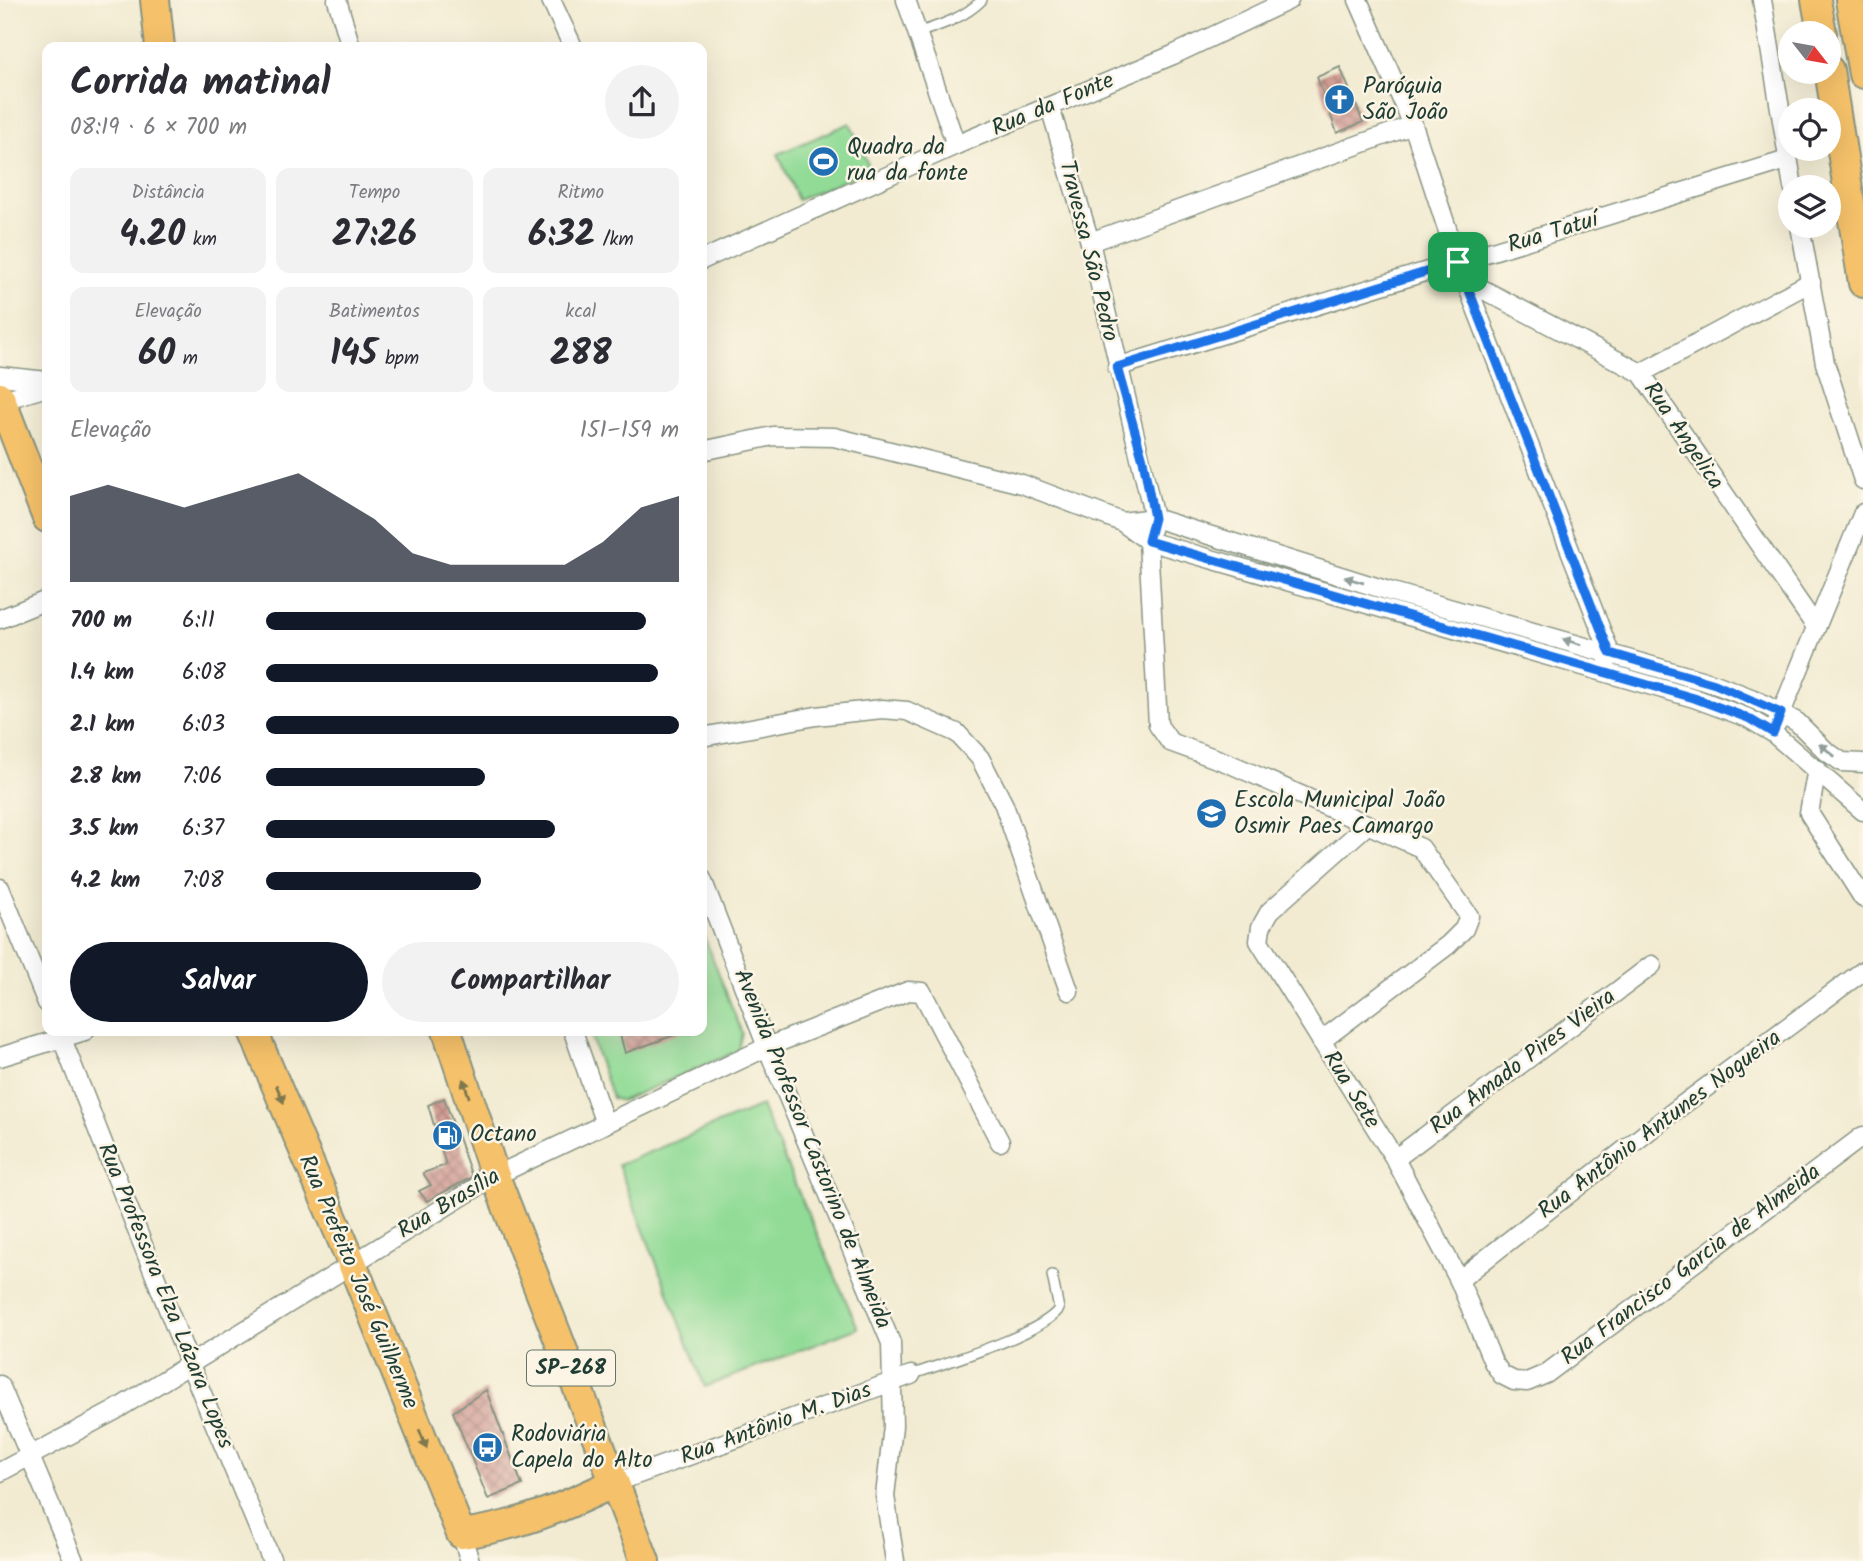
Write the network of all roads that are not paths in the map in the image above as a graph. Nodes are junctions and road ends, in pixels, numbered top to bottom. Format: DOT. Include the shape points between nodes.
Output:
graph roads {
  1 [pos="155,0"];
  2 [pos="337,0"];
  3 [pos="551,0"];
  4 [pos="906,0"];
  5 [pos="982,0"];
  6 [pos="1289,0"];
  7 [pos="1358,0"];
  8 [pos="1762,0"];
  9 [pos="1816,0"];
  10 [pos="1850,0"];
  11 [pos="1820,21"];
  12 [pos="917,33"];
  13 [pos="159,42"];
  14 [pos="350,42"];
  15 [pos="571,42"];
  16 [pos="1863,74"];
  17 [pos="1831,84"];
  18 [pos="1778,102"];
  19 [pos="1050,107"];
  20 [pos="1413,125"];
  21 [pos="956,145"];
  22 [pos="1784,161"];
  23 [pos="1802,238"];
  24 [pos="1090,242"];
  25 [pos="707,258"];
  26 [pos="1458,262"];
  27 [pos="1465,280"];
  28 [pos="1811,282"];
  29 [pos="1863,283"];
  30 [pos="1117,367"];
  31 [pos="1641,373"];
  32 [pos="42,382"];
  33 [pos="42,388"];
  34 [pos="0,394"];
  35 [pos="707,450"];
  36 [pos="1863,480"];
  37 [pos="42,506"];
  38 [pos="1863,513"];
  39 [pos="1154,518"];
  40 [pos="1122,522"];
  41 [pos="1148,541"];
  42 [pos="42,602"];
  43 [pos="0,619"];
  44 [pos="1816,627"];
  45 [pos="1610,653"];
  46 [pos="1605,671"];
  47 [pos="1781,713"];
  48 [pos="1773,733"];
  49 [pos="707,736"];
  50 [pos="1863,763"];
  51 [pos="1817,769"];
  52 [pos="1863,811"];
  53 [pos="1367,825"];
  54 [pos="0,888"];
  55 [pos="707,892"];
  56 [pos="1863,898"];
  57 [pos="1652,965"];
  58 [pos="1863,971"];
  59 [pos="42,991"];
  60 [pos="1069,991"];
  61 [pos="55,1036"];
  62 [pos="62,1036"];
  63 [pos="255,1036"];
  64 [pos="449,1036"];
  65 [pos="575,1036"];
  66 [pos="1321,1041"];
  67 [pos="767,1047"];
  68 [pos="0,1056"];
  69 [pos="605,1124"];
  70 [pos="1863,1136"];
  71 [pos="1000,1142"];
  72 [pos="1395,1159"];
  73 [pos="495,1176"];
  74 [pos="352,1263"];
  75 [pos="1052,1275"];
  76 [pos="1459,1280"];
  77 [pos="190,1365"];
  78 [pos="911,1375"];
  79 [pos="1514,1381"];
  80 [pos="893,1382"];
  81 [pos="0,1385"];
  82 [pos="30,1458"];
  83 [pos="0,1472"];
  84 [pos="614,1483"];
  85 [pos="461,1534"];
  86 [pos="74,1561"];
  87 [pos="272,1561"];
  88 [pos="470,1561"];
  89 [pos="645,1561"];
  90 [pos="895,1561"];
  1 -- 13 [label="main road"];
  2 -- 14 [label="street"];
  3 -- 15 [label="street"];
  4 -- 12 [label="street"];
  5 -- 12 [label="lane" via="950,21"];
  6 -- 19 [label="street, Rua da Fonte"];
  7 -- 20 [label="street"];
  8 -- 18 [label="street"];
  9 -- 11 [label="main road"];
  10 -- 16 [label="main road"];
  12 -- 21 [label="street"];
  17 -- 29 [label="main road"];
  19 -- 21 [label="street, Rua da Fonte"];
  19 -- 24 [label="street, Travessa São Pedro"];
  20 -- 24 [label="street"];
  20 -- 26 [label="street"];
  21 -- 25 [label="street, Rua da Fonte"];
  22 -- 26 [label="street, Rua Tatuí"];
  23 -- 28 [label="street"];
  24 -- 30 [label="street, Travessa São Pedro"];
  26 -- 27 [label="street"];
  26 -- 30 [label="street, Rua Tatuí"];
  27 -- 31 [label="street, Rua Angelica"];
  27 -- 45 [label="street"];
  28 -- 31 [label="street"];
  28 -- 36 [label="street" via="1825,363"];
  30 -- 39 [label="street, Travessa São Pedro"];
  31 -- 44 [label="street, Rua Angelica"];
  32 -- 34 [label="street"];
  33 -- 34 [label="street"];
  34 -- 37 [label="main road"];
  35 -- 40 [label="street" via="773,436 834,437 1022,484"];
  38 -- 44 [label="street"];
  39 -- 40 [label="street"];
  39 -- 41 [label="street"];
  45 -- 39 [label="street, one-way"];
  40 -- 41 [label="street"];
  41 -- 46 [label="street"];
  41 -- 53 [label="street" via="1158,725 1170,742"];
  42 -- 43 [label="street"];
  44 -- 47 [label="street"];
  45 -- 46 [label="street"];
  45 -- 47 [label="street" via="1715,684"];
  46 -- 48 [label="street" via="1694,698 1748,718"];
  47 -- 48 [label="street"];
  50 -- 47 [label="street, one-way" via="1843,762"];
  48 -- 51 [label="street"];
  49 -- 60 [label="street" via="882,709 907,711 957,733 980,758 1004,805"];
  51 -- 52 [label="street"];
  51 -- 56 [label="street" via="1809,813"];
  53 -- 66 [label="street, Rua Sete" via="1270,911 1261,927 1259,941 1267,958"];
  53 -- 66 [label="street" via="1421,848 1469,916 1464,929 1448,945"];
  54 -- 59 [label="street"];
  55 -- 67 [label="street, Avenida Professor Castorino de Almeida"];
  57 -- 72 [label="street, Rua Amado Pires Vieira"];
  58 -- 76 [label="street, Rua Antônio Antunes Nogueira"];
  61 -- 68 [label="street"];
  62 -- 77 [label="street, Rua Professora Elza Lázara Lopes"];
  63 -- 74 [label="main road, Rua Prefeito José Guilherme, one-way"];
  73 -- 64 [label="main road, SP-268, one-way"];
  65 -- 69 [label="street"];
  66 -- 72 [label="street, Rua Sete"];
  67 -- 69 [label="street, Rua Brasília"];
  67 -- 71 [label="street, Rua Brasília" via="908,990 922,992"];
  67 -- 80 [label="street, Avenida Professor Castorino de Almeida" via="891,1343"];
  69 -- 73 [label="street, Rua Brasília"];
  70 -- 79 [label="street, Rua Francisco Garcia de Almeida" via="1546,1374 1527,1382"];
  72 -- 76 [label="street, Rua Sete"];
  73 -- 74 [label="street, Rua Brasília"];
  73 -- 84 [label="main road, SP-268"];
  74 -- 77 [label="street, Rua Brasília"];
  74 -- 85 [label="main road, Rua Prefeito José Guilherme, one-way"];
  75 -- 78 [label="lane" via="1059,1310 1052,1318"];
  76 -- 79 [label="street, Rua Sete" via="1493,1362 1502,1375"];
  77 -- 82 [label="street, Rua Brasília"];
  77 -- 87 [label="street, Rua Professora Elza Lázara Lopes"];
  78 -- 80 [label="street, Rua Antônio M. Dias"];
  80 -- 84 [label="street, Rua Antônio M. Dias"];
  80 -- 90 [label="street, Avenida Professor Castorino de Almeida" via="886,1496"];
  81 -- 82 [label="street"];
  82 -- 83 [label="street, Rua Brasília"];
  82 -- 86 [label="street"];
  84 -- 85 [label="main road, Rua Antônio M. Dias" via="532,1519 497,1530"];
  84 -- 89 [label="main road, SP-268"];
  85 -- 88 [label="street"];
}
